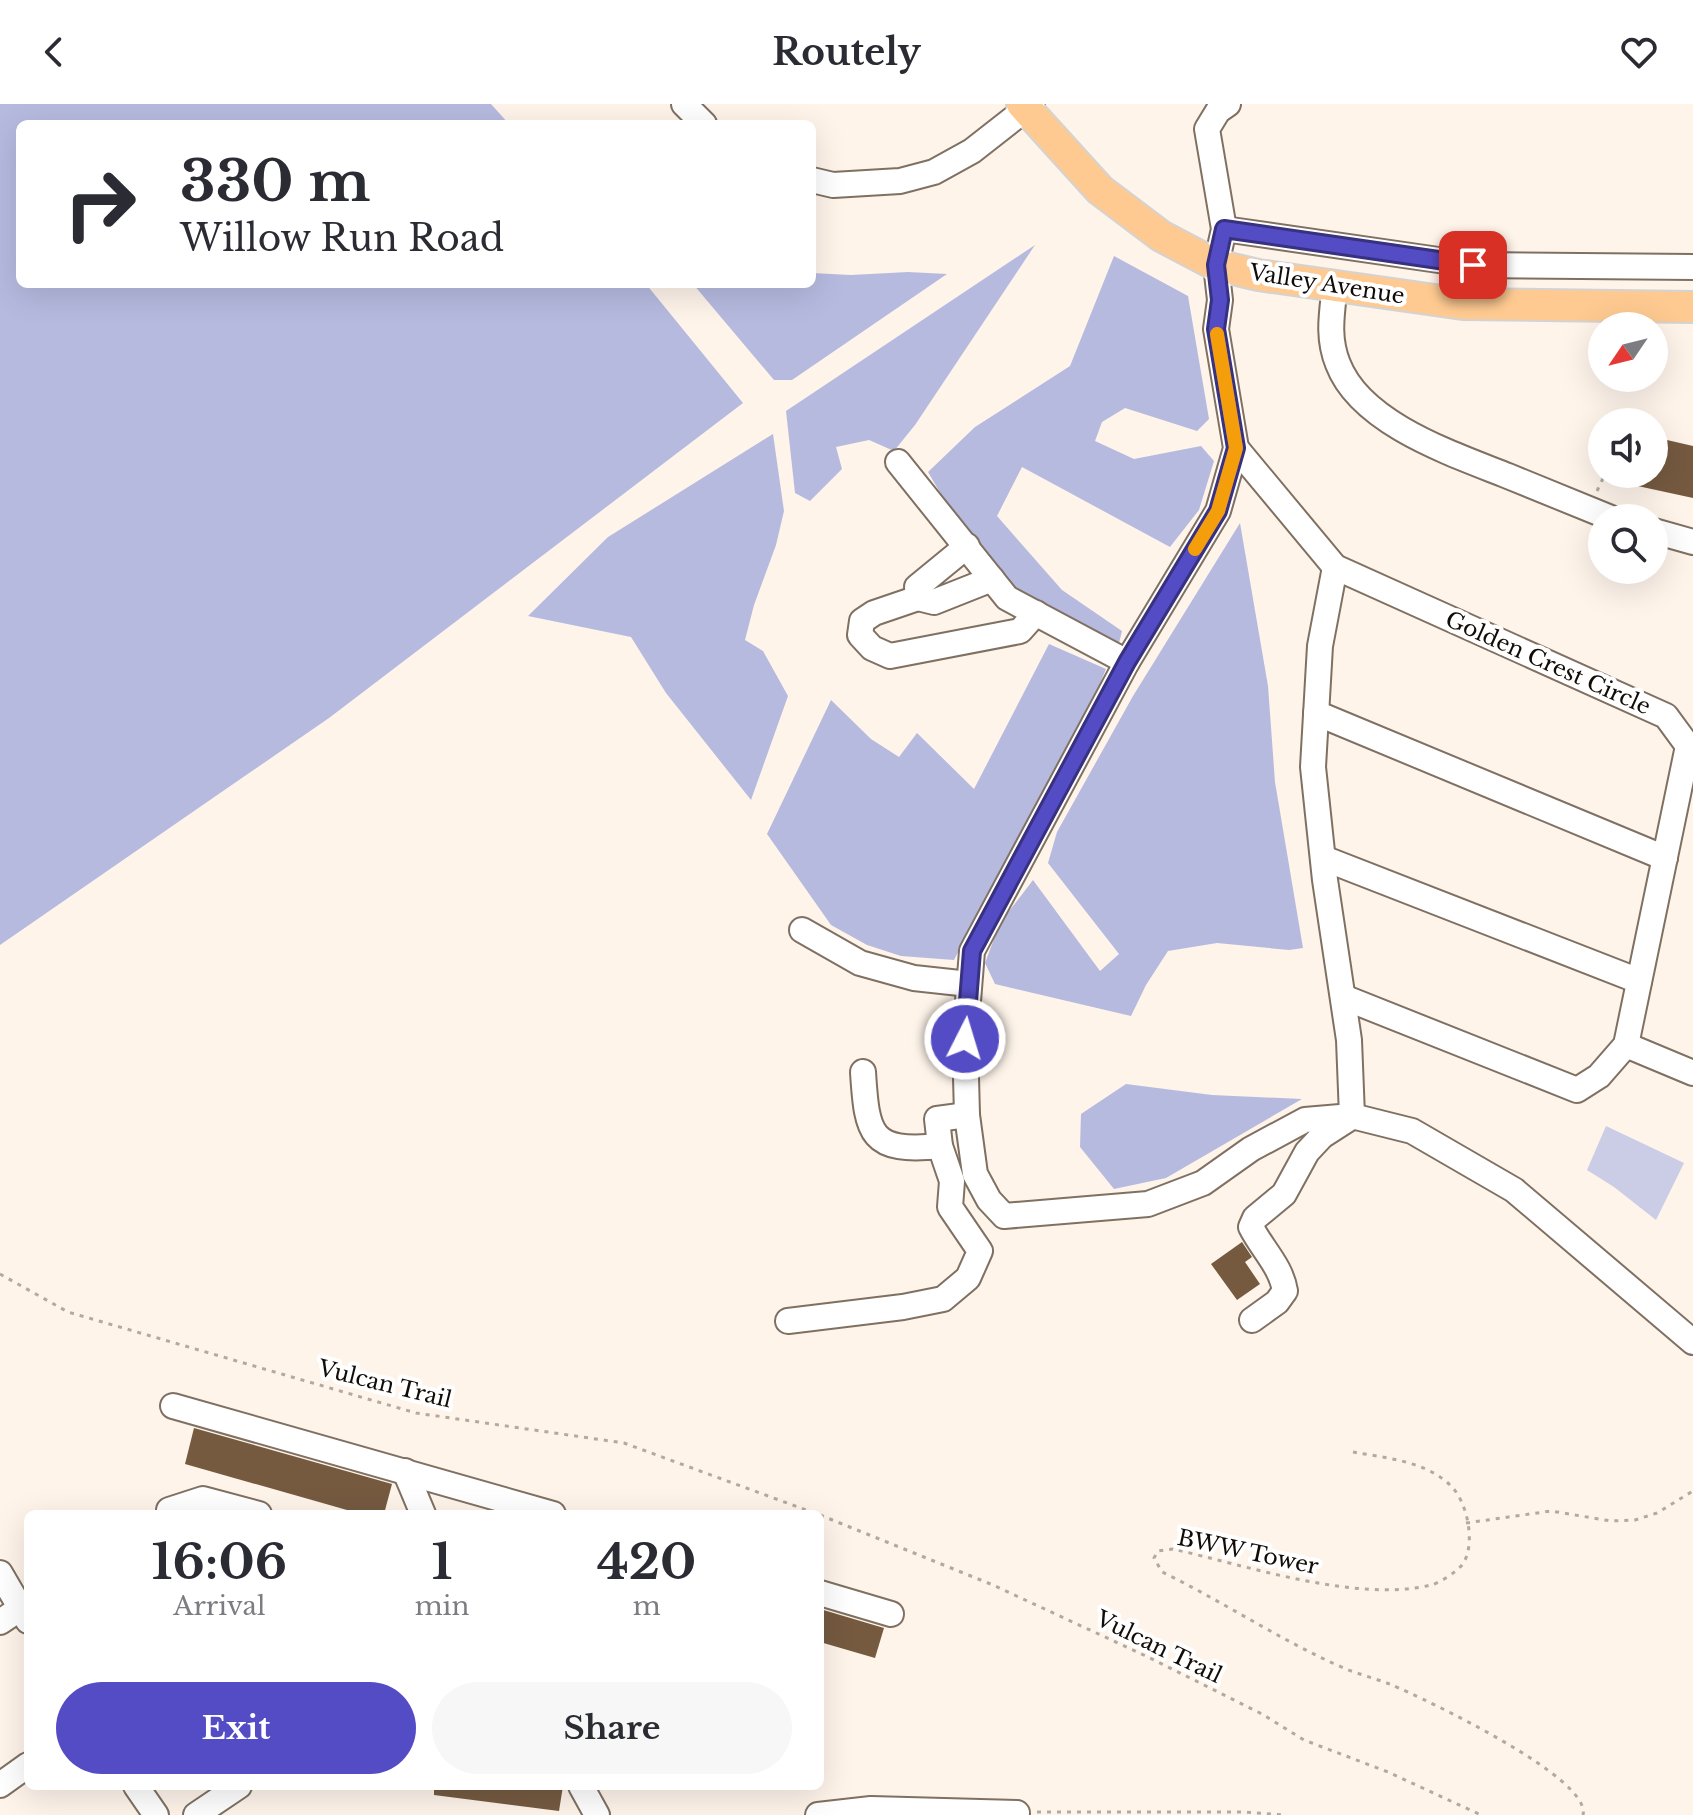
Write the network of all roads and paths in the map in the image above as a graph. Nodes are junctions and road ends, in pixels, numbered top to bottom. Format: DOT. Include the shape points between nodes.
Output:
graph roads {
  1 [pos="684,104"];
  2 [pos="1228,104"];
  3 [pos="1027,106"];
  4 [pos="700,120"];
  5 [pos="816,181"];
  6 [pos="1224,229"];
  7 [pos="1216,265"];
  8 [pos="1693,267"];
  9 [pos="1335,285"];
  10 [pos="1693,307"];
  11 [pos="1236,448"];
  12 [pos="898,462"];
  13 [pos="1588,509"];
  14 [pos="1668,535"];
  15 [pos="1693,542"];
  16 [pos="967,546"];
  17 [pos="1335,567"];
  18 [pos="992,579"];
  19 [pos="918,598"];
  20 [pos="1036,613"];
  21 [pos="1127,662"];
  22 [pos="1316,713"];
  23 [pos="1323,858"];
  24 [pos="1665,858"];
  25 [pos="802,930"];
  26 [pos="1639,981"];
  27 [pos="969,984"];
  28 [pos="1343,997"];
  29 [pos="1626,1045"];
  30 [pos="863,1072"];
  31 [pos="1693,1073"];
  32 [pos="967,1115"];
  33 [pos="1352,1116"];
  34 [pos="940,1146"];
  35 [pos="0,1274"];
  36 [pos="1252,1320"];
  37 [pos="788,1321"];
  38 [pos="1693,1342"];
  39 [pos="173,1406"];
  40 [pos="1353,1452"];
  41 [pos="405,1471"];
  42 [pos="1693,1491"];
  43 [pos="175,1510"];
  44 [pos="244,1510"];
  45 [pos="421,1510"];
  46 [pos="539,1510"];
  47 [pos="805,1510"];
  48 [pos="824,1517"];
  49 [pos="1466,1523"];
  50 [pos="0,1573"];
  51 [pos="824,1594"];
  52 [pos="891,1614"];
  53 [pos="24,1615"];
  54 [pos="0,1622"];
  55 [pos="24,1768"];
  56 [pos="0,1785"];
  57 [pos="139,1790"];
  58 [pos="234,1790"];
  59 [pos="583,1790"];
  60 [pos="1017,1813"];
  61 [pos="202,1814"];
  62 [pos="156,1815"];
  63 [pos="597,1815"];
  64 [pos="818,1815"];
  65 [pos="1285,1815"];
  66 [pos="1481,1815"];
  67 [pos="1583,1815"];
  1 -- 4 [label="street"];
  2 -- 6 [label="street" via="1207,129"];
  3 -- 5 [label="street" via="972,151 934,172 900,181 833,185"];
  3 -- 7 [label="main road, Valley Avenue" via="1100,190 1161,236"];
  6 -- 7 [label="street"];
  6 -- 8 [label="street" via="1473,265"];
  7 -- 9 [label="main road, Valley Avenue"];
  7 -- 11 [label="street" via="1216,329"];
  9 -- 10 [label="main road, Valley Avenue" via="1463,304"];
  9 -- 13 [label="street" via="1329,335 1338,365 1359,397 1439,448"];
  11 -- 17 [label="street, Golden Crest Circle"];
  11 -- 21 [label="street" via="1218,511"];
  12 -- 16 [label="street"];
  14 -- 15 [label="street"];
  16 -- 18 [label="street"];
  16 -- 19 [label="street" via="917,587"];
  17 -- 22 [label="street" via="1320,646"];
  17 -- 24 [label="street, Golden Crest Circle" via="1666,716 1688,746"];
  18 -- 19 [label="street" via="934,602"];
  18 -- 20 [label="street" via="1007,598"];
  19 -- 20 [label="street" via="874,613 862,621 860,635 890,656 1020,631"];
  20 -- 21 [label="street"];
  21 -- 27 [label="street" via="972,951"];
  22 -- 23 [label="street" via="1313,767"];
  22 -- 24 [label="street"];
  23 -- 26 [label="street"];
  23 -- 28 [label="street"];
  24 -- 26 [label="street, Golden Crest Circle"];
  25 -- 27 [label="street" via="860,963 914,978"];
  26 -- 29 [label="street, Golden Crest Circle"];
  27 -- 32 [label="street"];
  28 -- 29 [label="street, Golden Crest Circle" via="1577,1090 1599,1076"];
  28 -- 33 [label="street"];
  29 -- 31 [label="street"];
  30 -- 34 [label="street" via="866,1110 877,1137 910,1149"];
  32 -- 33 [label="street" via="975,1174 1004,1216 1148,1204 1203,1183 1305,1120"];
  32 -- 34 [label="street" via="937,1119"];
  33 -- 36 [label="street" via="1322,1136 1284,1194 1255,1218 1251,1227 1283,1278 1285,1291"];
  33 -- 38 [label="street" via="1412,1131 1514,1190"];
  34 -- 37 [label="street" via="952,1181 950,1207 980,1251 968,1278 943,1299"];
  35 -- 47 [label="path, Vulcan Trail" via="68,1312 416,1413 624,1443"];
  39 -- 41 [label="street"];
  40 -- 49 [label="path, BWW Tower" via="1431,1471 1452,1486"];
  41 -- 45 [label="street"];
  41 -- 46 [label="street"];
  42 -- 49 [label="path" via="1635,1520 1551,1511"];
  43 -- 44 [label="street" via="203,1499"];
  48 -- 66 [label="path, Vulcan Trail" via="993,1585 1148,1657 1304,1740"];
  49 -- 67 [label="path, BWW Tower" via="1469,1546 1462,1565 1436,1584 1402,1590 1329,1585 1173,1549 1158,1551 1154,1558 1162,1572 1303,1647 1506,1742 1579,1795"];
  50 -- 53 [label="street"];
  51 -- 52 [label="street"];
  53 -- 54 [label="street"];
  55 -- 56 [label="street"];
  57 -- 62 [label="street"];
  58 -- 61 [label="street"];
  59 -- 63 [label="street"];
  60 -- 64 [label="street" via="871,1809"];
  60 -- 65 [label="path"];
}
